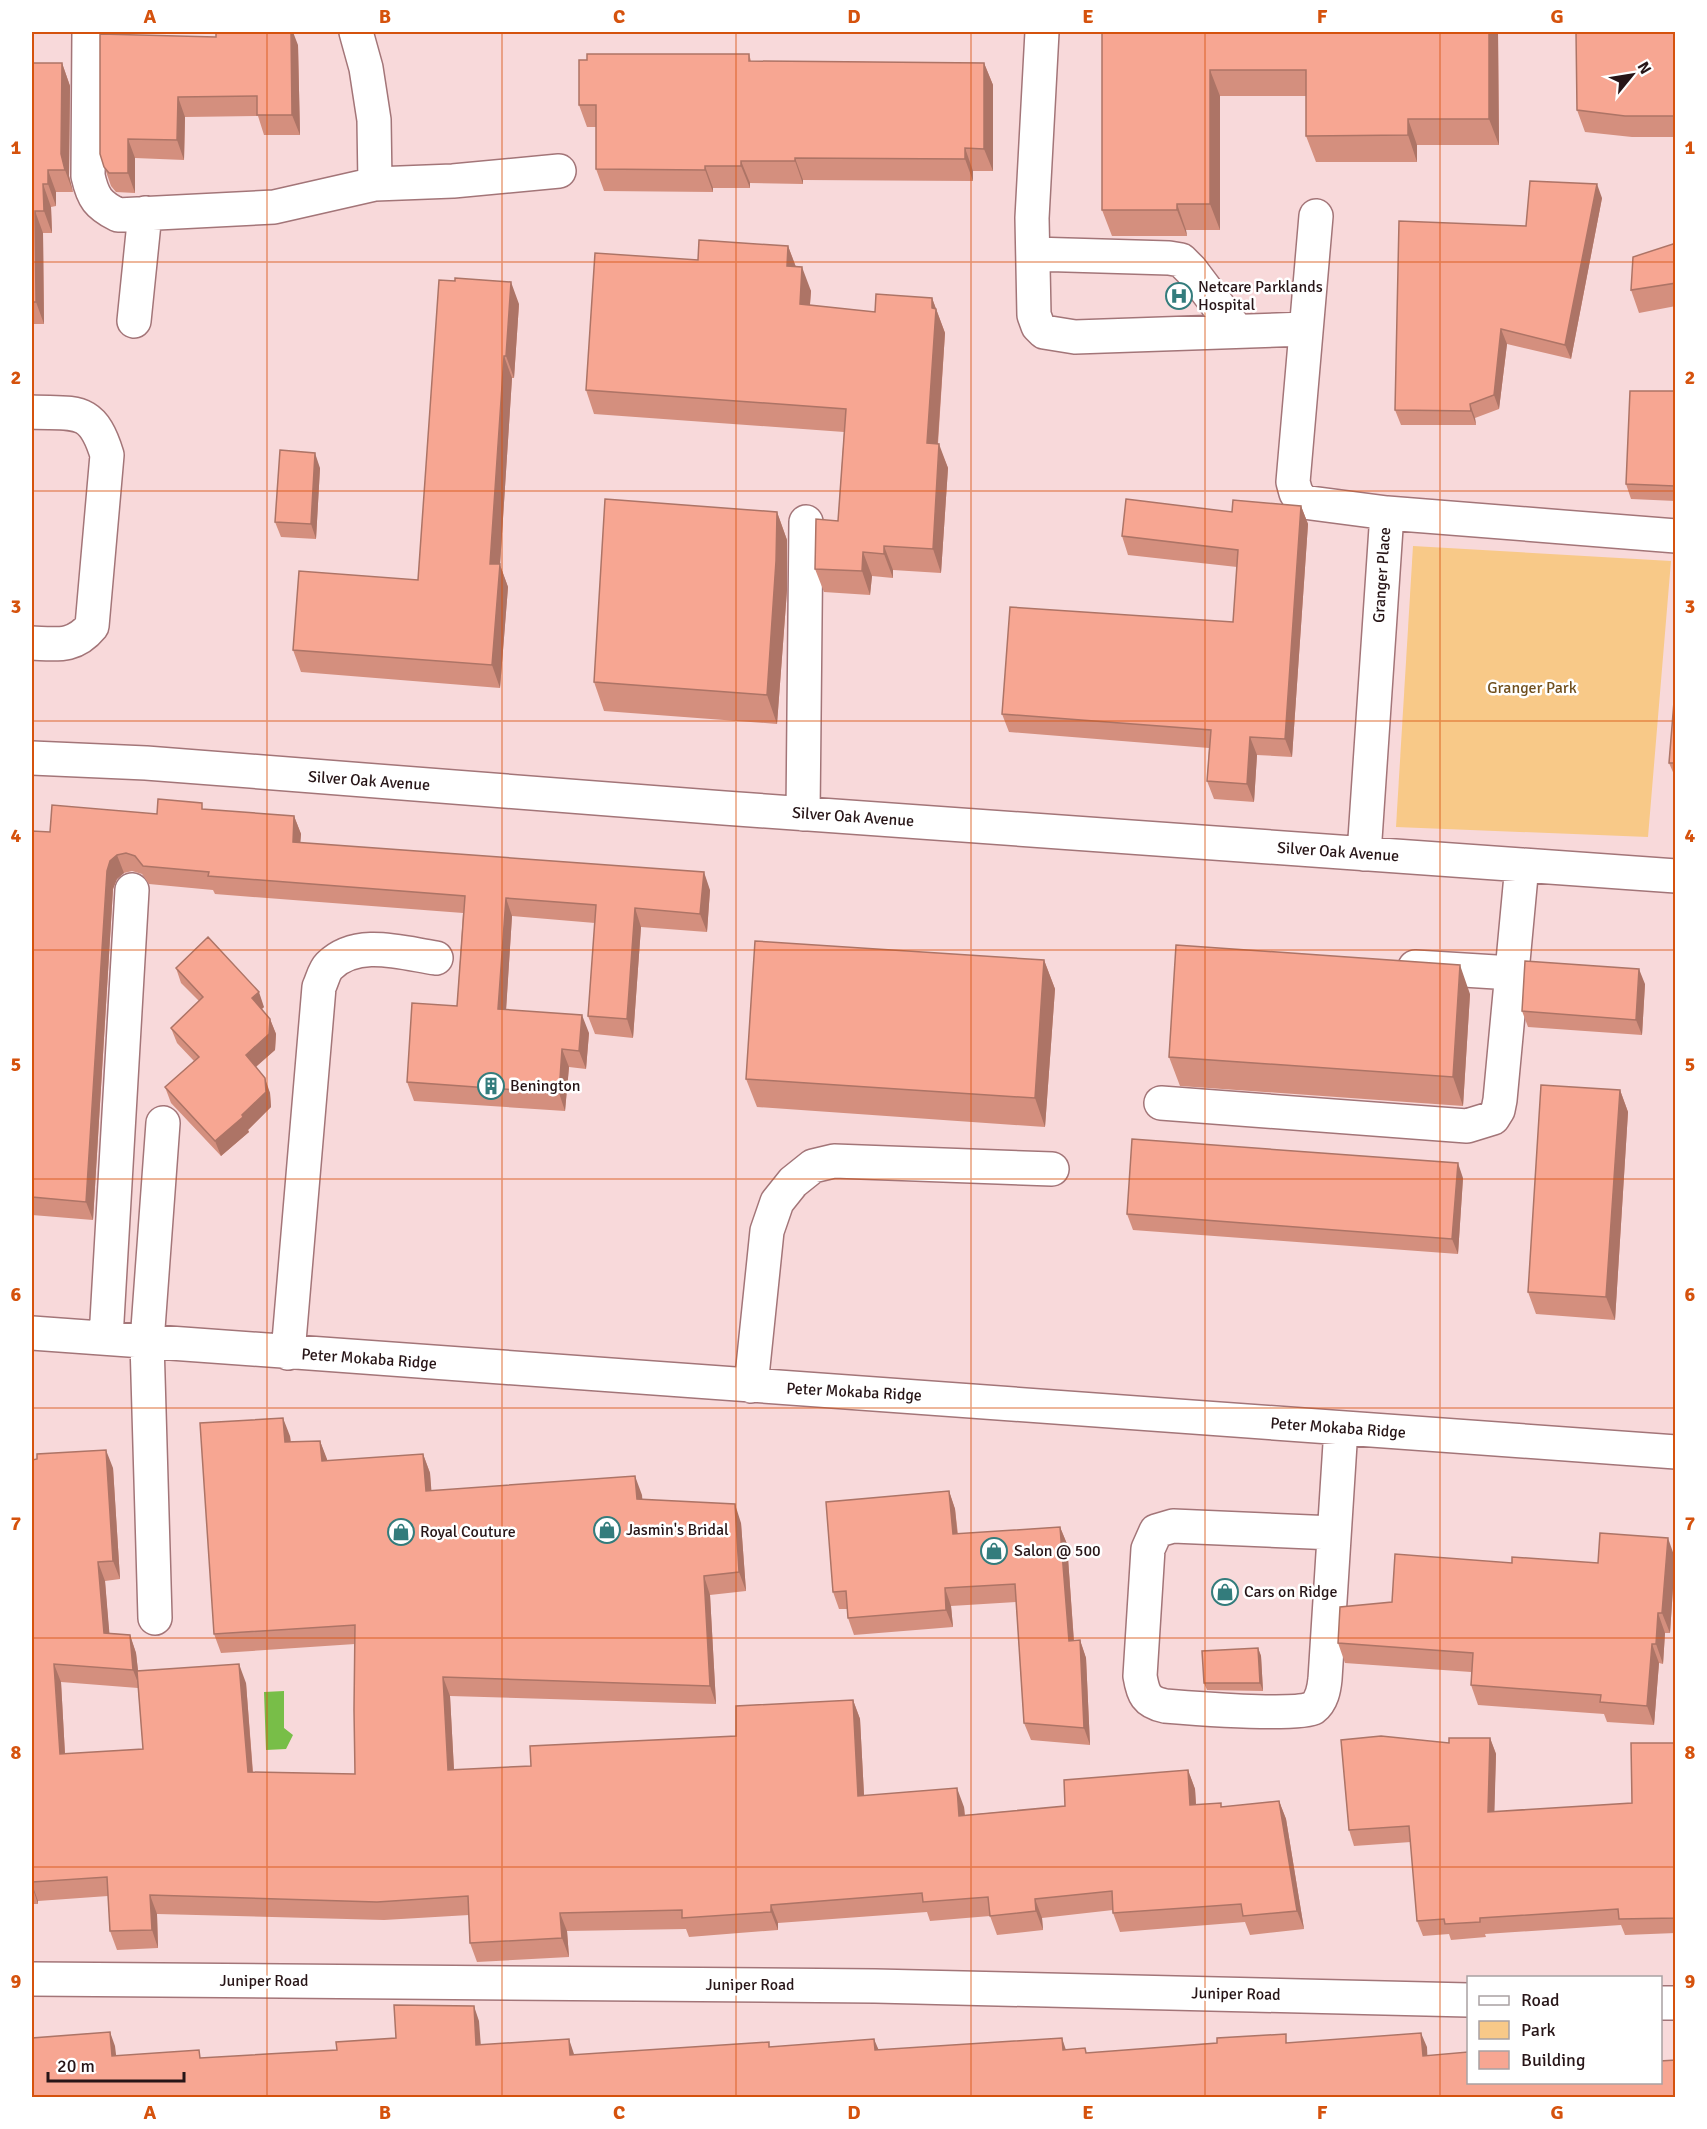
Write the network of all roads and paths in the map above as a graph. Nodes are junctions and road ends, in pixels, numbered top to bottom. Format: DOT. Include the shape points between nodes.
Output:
graph roads {
  1 [pos="89,32"];
  2 [pos="356,32"];
  3 [pos="1042,32"];
  4 [pos="559,171"];
  5 [pos="375,184"];
  6 [pos="145,213"];
  7 [pos="1316,216"];
  8 [pos="1033,254"];
  9 [pos="134,321"];
  10 [pos="1305,329"];
  11 [pos="1237,331"];
  12 [pos="32,412"];
  13 [pos="1387,513"];
  14 [pos="806,522"];
  15 [pos="1676,536"];
  16 [pos="32,644"];
  17 [pos="32,758"];
  18 [pos="803,814"];
  19 [pos="1364,854"];
  20 [pos="1522,865"];
  21 [pos="1676,876"];
  22 [pos="132,890"];
  23 [pos="436,958"];
  24 [pos="1385,965"];
  25 [pos="1512,973"];
  26 [pos="1161,1103"];
  27 [pos="163,1123"];
  28 [pos="1052,1169"];
  29 [pos="32,1333"];
  30 [pos="106,1338"];
  31 [pos="147,1342"];
  32 [pos="288,1353"];
  33 [pos="751,1386"];
  34 [pos="1341,1428"];
  35 [pos="1676,1452"];
  36 [pos="1334,1533"];
  37 [pos="155,1618"];
  38 [pos="32,1979"];
  39 [pos="1467,2000"];
  1 -- 6 [label="street" via="88,176 92,194 104,208 118,215"];
  2 -- 5 [label="street" via="374,120"];
  3 -- 8 [label="street"];
  4 -- 5 [label="street"];
  5 -- 6 [label="street" via="274,207"];
  6 -- 9 [label="street"];
  7 -- 10 [label="street"];
  8 -- 11 [label="street" via="1181,260"];
  8 -- 11 [label="street" via="1034,315 1044,332 1075,337"];
  10 -- 11 [label="street"];
  10 -- 13 [label="street" via="1293,474 1296,493 1304,502"];
  12 -- 16 [label="street" via="79,414 93,423 107,455 92,626 78,640 67,644"];
  13 -- 15 [label="street, Granger Place"];
  13 -- 19 [label="street, Granger Place"];
  14 -- 18 [label="street"];
  17 -- 18 [label="street, Silver Oak Avenue" via="146,763"];
  18 -- 19 [label="street, Silver Oak Avenue"];
  19 -- 20 [label="street, Silver Oak Avenue"];
  20 -- 21 [label="street, Silver Oak Avenue"];
  20 -- 25 [label="street"];
  22 -- 30 [label="street"];
  23 -- 32 [label="street" via="364,948 346,954 328,967 319,987"];
  24 -- 25 [label="street"];
  25 -- 26 [label="street" via="1498,1110 1493,1118 1483,1122 1467,1126"];
  27 -- 31 [label="street"];
  28 -- 33 [label="street" via="834,1161 813,1166 777,1202 767,1231"];
  29 -- 30 [label="street, Peter Mokaba Ridge"];
  30 -- 31 [label="street, Peter Mokaba Ridge"];
  31 -- 32 [label="street, Peter Mokaba Ridge"];
  31 -- 37 [label="street"];
  32 -- 33 [label="street, Peter Mokaba Ridge"];
  33 -- 34 [label="street, Peter Mokaba Ridge"];
  34 -- 35 [label="street, Peter Mokaba Ridge"];
  34 -- 36 [label="street"];
  36 -- 36 [label="street" via="1324,1685 1312,1708 1291,1712 1165,1707 1147,1698 1140,1676 1148,1549 1156,1531 1173,1526"];
  38 -- 39 [label="street, Juniper Road" via="875,1986"];
}
